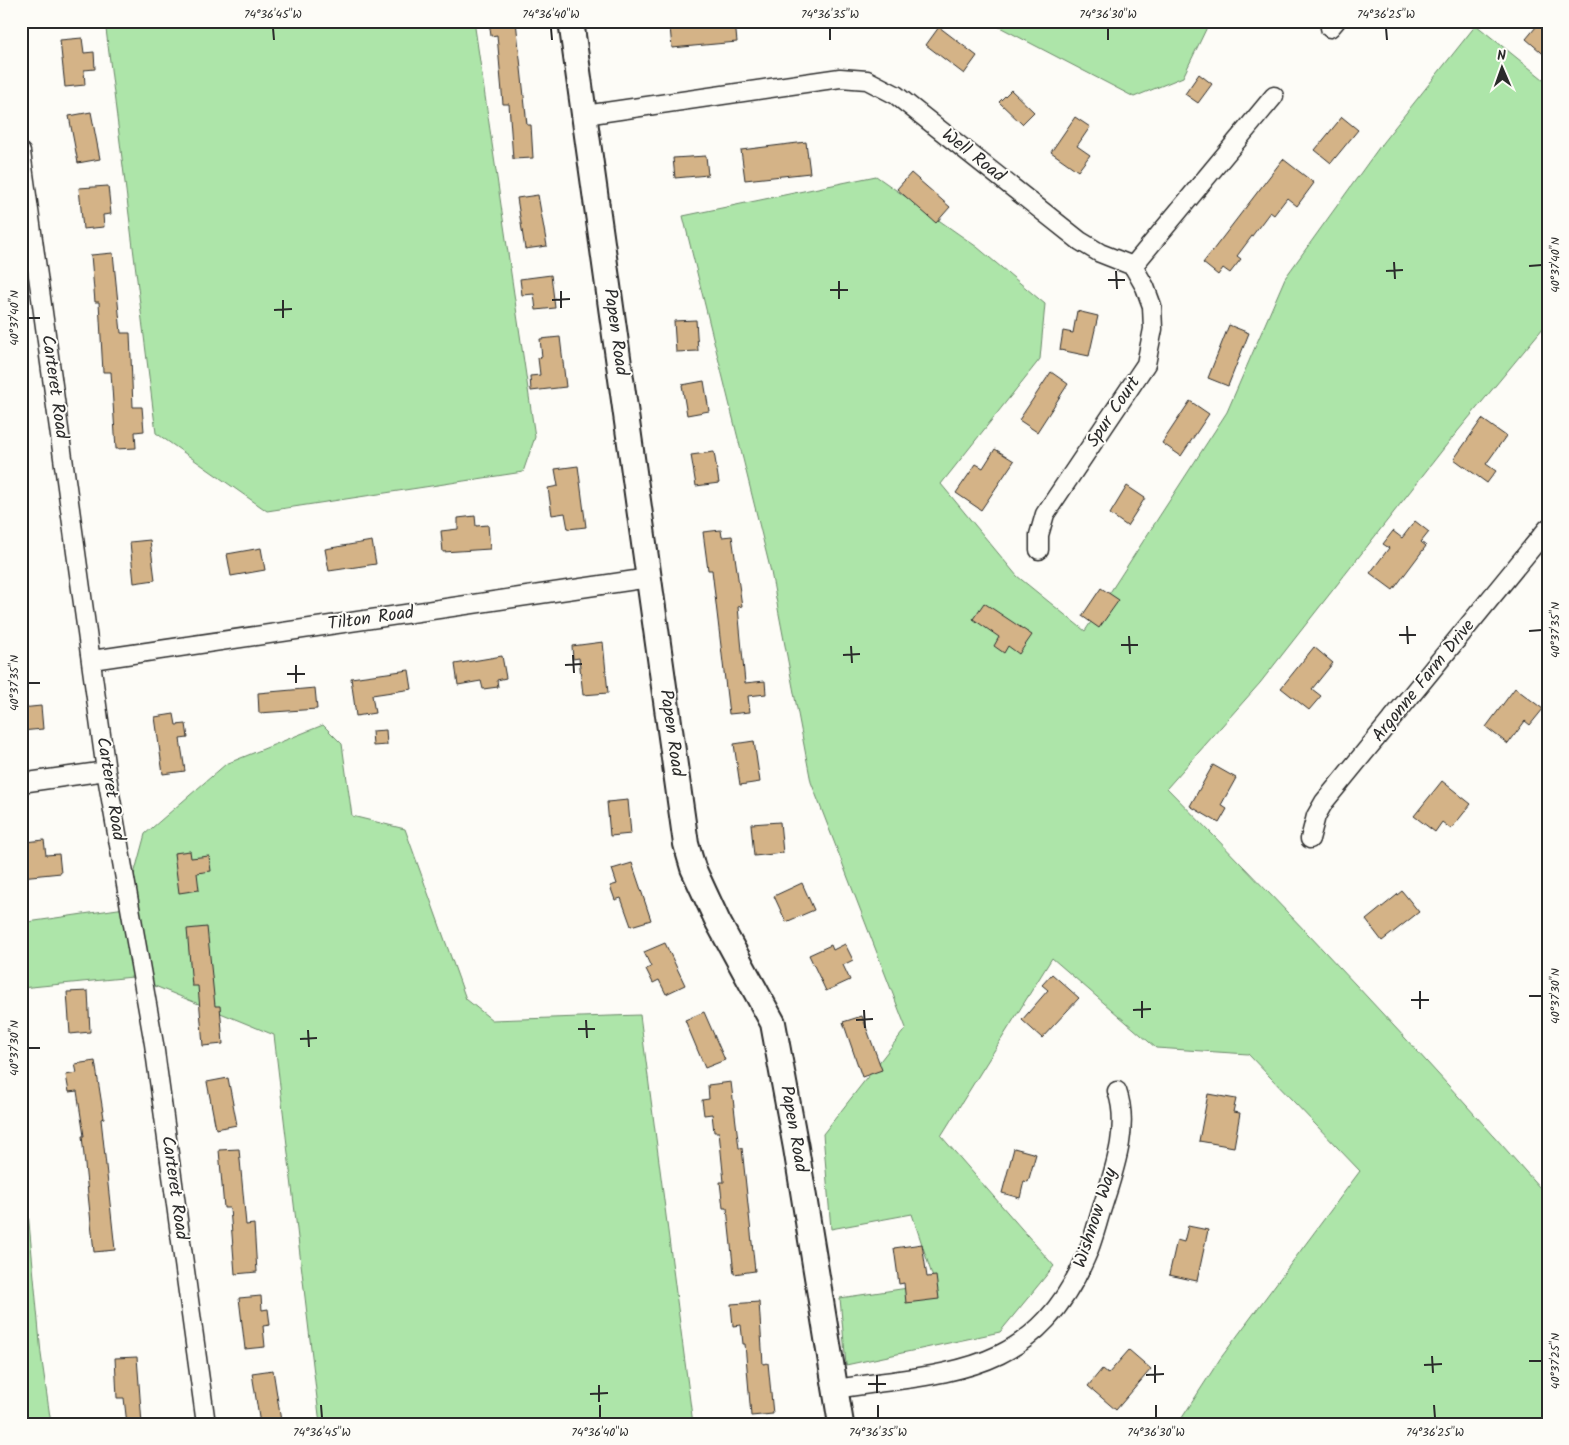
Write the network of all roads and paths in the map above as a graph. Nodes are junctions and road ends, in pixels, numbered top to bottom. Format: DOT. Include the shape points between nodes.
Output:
graph roads {
  1 [pos="571,21"];
  2 [pos="1274,96"];
  3 [pos="585,115"];
  4 [pos="21,152"];
  5 [pos="1133,266"];
  6 [pos="1548,528"];
  7 [pos="1039,550"];
  8 [pos="649,578"];
  9 [pos="92,660"];
  10 [pos="106,771"];
  11 [pos="21,783"];
  12 [pos="1310,839"];
  13 [pos="1117,1091"];
  14 [pos="836,1389"];
  15 [pos="206,1424"];
  16 [pos="841,1424"];
  1 -- 3 [label="street, Papen Road"];
  2 -- 5 [label="street"];
  3 -- 5 [label="street, Well Road" via="840,78 867,80 896,95 1080,241"];
  3 -- 8 [label="street, Papen Road"];
  4 -- 9 [label="street, Carteret Road"];
  5 -- 7 [label="street, Spur Court" via="1152,306 1153,329 1146,364 1045,514"];
  6 -- 12 [label="street, Argonne Farm Drive" via="1324,802 1316,816"];
  8 -- 9 [label="street, Tilton Road"];
  8 -- 14 [label="street, Papen Road" via="686,844 693,868 718,922 773,1023"];
  9 -- 10 [label="street, Carteret Road"];
  10 -- 11 [label="street"];
  10 -- 15 [label="street, Carteret Road" via="154,1044"];
  13 -- 14 [label="street, Wishnow Way" via="1123,1106 1120,1138 1089,1249 1074,1282 1041,1326 1023,1343 979,1364"];
  14 -- 16 [label="street, Papen Road"];
}
